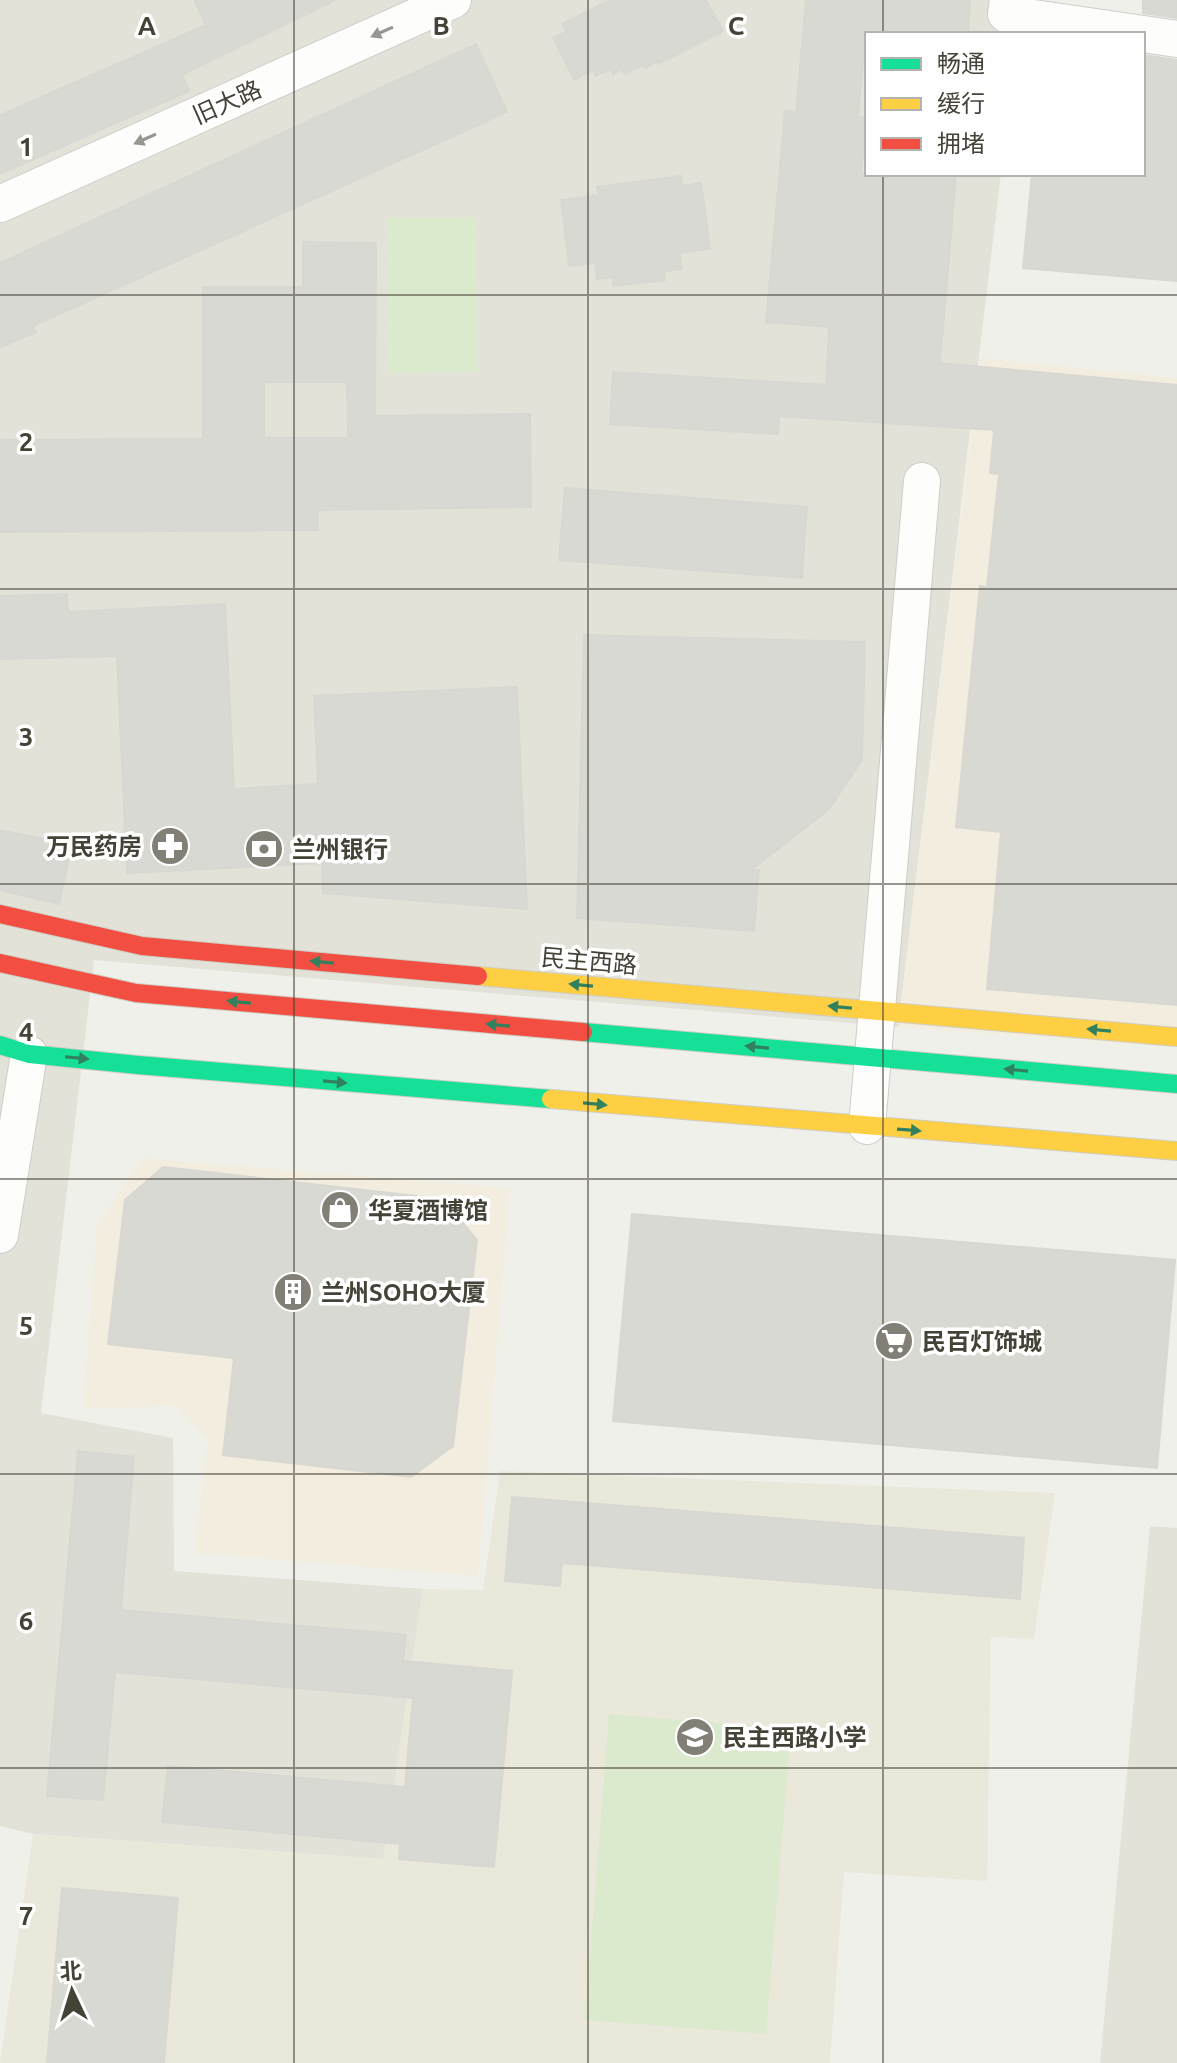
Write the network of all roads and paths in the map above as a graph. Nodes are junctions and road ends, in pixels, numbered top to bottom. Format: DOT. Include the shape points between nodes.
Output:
graph roads {
  1 [pos="453,0"];
  2 [pos="1008,0"];
  3 [pos="1129,32"];
  4 [pos="1145,34"];
  5 [pos="1177,39"];
  6 [pos="0,204"];
  7 [pos="922,481"];
  8 [pos="0,914"];
  9 [pos="0,963"];
  10 [pos="878,1010"];
  11 [pos="1177,1037"];
  12 [pos="14,1049"];
  13 [pos="874,1058"];
  14 [pos="1177,1084"];
  15 [pos="867,1126"];
  16 [pos="1177,1151"];
  17 [pos="0,1235"];
  1 -- 6 [label="street, 旧大路, one-way"];
  2 -- 3 [label="street" via="1006,14"];
  4 -- 5 [label="street"];
  7 -- 10 [label="street"];
  10 -- 8 [label="main road, 民主西路, one-way" via="142,946"];
  13 -- 9 [label="main road, one-way" via="136,993"];
  11 -- 10 [label="main road, 民主西路, one-way"];
  10 -- 13 [label="street"];
  12 -- 15 [label="main road, one-way" via="138,1065"];
  12 -- 17 [label="street"];
  14 -- 13 [label="main road, one-way"];
  13 -- 15 [label="street"];
  15 -- 16 [label="main road, one-way"];
}
